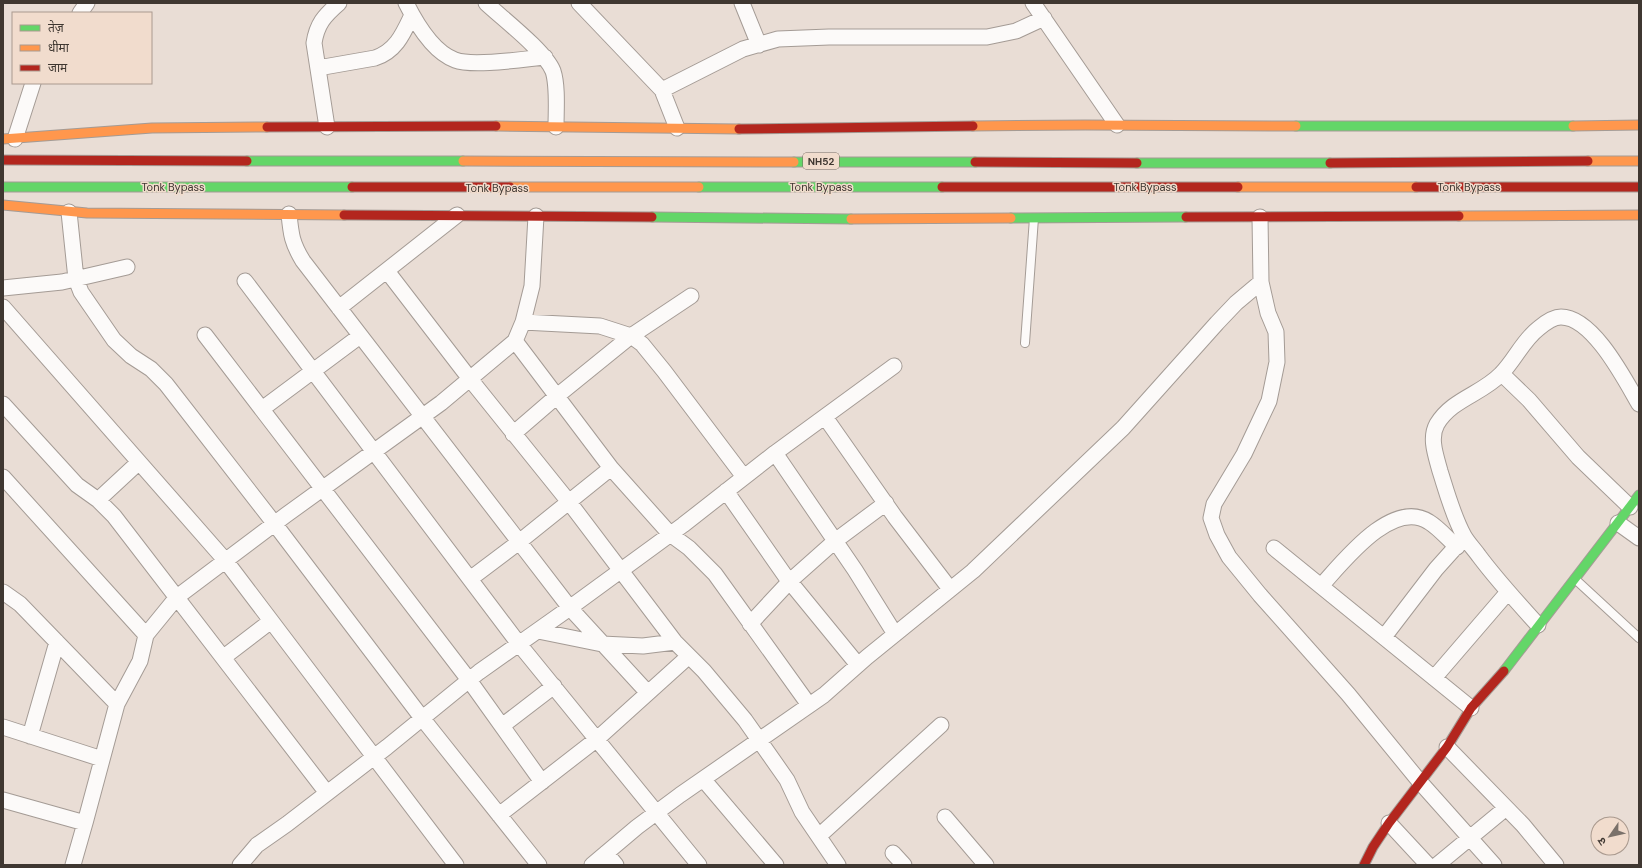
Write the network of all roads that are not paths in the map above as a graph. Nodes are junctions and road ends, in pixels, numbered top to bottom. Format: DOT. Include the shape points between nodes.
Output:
graph roads {
  1 [pos="87,3"];
  2 [pos="339,3"];
  3 [pos="486,3"];
  4 [pos="579,3"];
  5 [pos="742,3"];
  6 [pos="1033,3"];
  7 [pos="409,9"];
  8 [pos="81,12"];
  9 [pos="1044,18"];
  10 [pos="758,45"];
  11 [pos="545,57"];
  12 [pos="318,68"];
  13 [pos="33,84"];
  14 [pos="662,90"];
  15 [pos="1117,125"];
  16 [pos="1639,125"];
  17 [pos="327,127"];
  18 [pos="556,127"];
  19 [pos="677,128"];
  20 [pos="9,139"];
  21 [pos="3,160"];
  22 [pos="1639,161"];
  23 [pos="3,187"];
  24 [pos="1639,187"];
  25 [pos="3,205"];
  26 [pos="69,212"];
  27 [pos="289,214"];
  28 [pos="457,215"];
  29 [pos="1639,215"];
  30 [pos="536,216"];
  31 [pos="1260,217"];
  32 [pos="1034,218"];
  33 [pos="127,267"];
  34 [pos="387,270"];
  35 [pos="76,279"];
  36 [pos="245,281"];
  37 [pos="1261,282"];
  38 [pos="3,288"];
  39 [pos="691,296"];
  40 [pos="3,307"];
  41 [pos="339,308"];
  42 [pos="523,322"];
  43 [pos="205,335"];
  44 [pos="360,336"];
  45 [pos="631,336"];
  46 [pos="514,341"];
  47 [pos="1025,343"];
  48 [pos="894,366"];
  49 [pos="313,371"];
  50 [pos="1502,374"];
  51 [pos="470,379"];
  52 [pos="556,396"];
  53 [pos="3,404"];
  54 [pos="1639,404"];
  55 [pos="262,409"];
  56 [pos="423,416"];
  57 [pos="825,417"];
  58 [pos="513,434"];
  59 [pos="373,452"];
  60 [pos="774,453"];
  61 [pos="139,462"];
  62 [pos="611,468"];
  63 [pos="3,477"];
  64 [pos="744,477"];
  65 [pos="323,488"];
  66 [pos="726,492"];
  67 [pos="98,500"];
  68 [pos="1634,501"];
  69 [pos="569,502"];
  70 [pos="886,504"];
  71 [pos="274,523"];
  72 [pos="1618,523"];
  73 [pos="670,534"];
  74 [pos="1639,538"];
  75 [pos="835,541"];
  76 [pos="519,542"];
  77 [pos="1461,542"];
  78 [pos="1274,548"];
  79 [pos="225,560"];
  80 [pos="620,572"];
  81 [pos="1575,578"];
  82 [pos="470,579"];
  83 [pos="790,581"];
  84 [pos="1321,586"];
  85 [pos="950,590"];
  86 [pos="3,592"];
  87 [pos="1508,592"];
  88 [pos="177,597"];
  89 [pos="570,608"];
  90 [pos="271,621"];
  91 [pos="750,624"];
  92 [pos="1538,625"];
  93 [pos="538,631"];
  94 [pos="895,634"];
  95 [pos="146,635"];
  96 [pos="1384,637"];
  97 [pos="1639,638"];
  98 [pos="57,642"];
  99 [pos="674,642"];
  100 [pos="519,644"];
  101 [pos="602,644"];
  102 [pos="689,656"];
  103 [pos="224,657"];
  104 [pos="858,665"];
  105 [pos="1434,678"];
  106 [pos="469,680"];
  107 [pos="554,686"];
  108 [pos="648,694"];
  109 [pos="117,704"];
  110 [pos="810,705"];
  111 [pos="1471,708"];
  112 [pos="422,718"];
  113 [pos="941,725"];
  114 [pos="502,726"];
  115 [pos="3,727"];
  116 [pos="30,736"];
  117 [pos="597,739"];
  118 [pos="759,740"];
  119 [pos="1446,747"];
  120 [pos="374,757"];
  121 [pos="102,759"];
  122 [pos="703,779"];
  123 [pos="542,782"];
  124 [pos="1420,782"];
  125 [pos="327,793"];
  126 [pos="3,800"];
  127 [pos="1506,808"];
  128 [pos="657,812"];
  129 [pos="499,814"];
  130 [pos="945,817"];
  131 [pos="85,823"];
  132 [pos="1389,823"];
  133 [pos="819,836"];
  134 [pos="1470,838"];
  135 [pos="606,853"];
  136 [pos="893,853"];
  137 [pos="1552,864"];
  138 [pos="73,865"];
  139 [pos="240,865"];
  140 [pos="456,865"];
  141 [pos="539,865"];
  142 [pos="592,865"];
  143 [pos="616,865"];
  144 [pos="699,865"];
  145 [pos="776,865"];
  146 [pos="838,865"];
  147 [pos="904,865"];
  148 [pos="986,865"];
  149 [pos="1364,865"];
  150 [pos="1428,865"];
  151 [pos="1437,865"];
  152 [pos="1494,865"];
  1 -- 8 [label="street"];
  2 -- 12 [label="street" via="326,15 316,30 314,44"];
  3 -- 11 [label="street"];
  4 -- 14 [label="street"];
  5 -- 10 [label="street"];
  6 -- 9 [label="street"];
  7 -- 11 [label="street" via="428,39 456,61 493,62"];
  7 -- 12 [label="street" via="398,43 383,56"];
  9 -- 10 [label="street" via="1016,31 987,37 778,39"];
  9 -- 15 [label="street"];
  10 -- 14 [label="street" via="743,49"];
  11 -- 18 [label="street" via="553,72"];
  12 -- 17 [label="street"];
  13 -- 20 [label="street"];
  14 -- 19 [label="street"];
  15 -- 16 [label="main road"];
  15 -- 19 [label="main road"];
  17 -- 18 [label="main road"];
  17 -- 20 [label="main road" via="152,128"];
  18 -- 19 [label="main road"];
  21 -- 22 [label="main road, NH52" via="1349,163"];
  23 -- 24 [label="main road, Tonk Bypass"];
  25 -- 26 [label="main road"];
  26 -- 27 [label="main road"];
  26 -- 35 [label="street"];
  27 -- 28 [label="main road"];
  27 -- 41 [label="street" via="294,246"];
  28 -- 30 [label="main road"];
  28 -- 34 [label="street"];
  29 -- 31 [label="main road"];
  30 -- 32 [label="main road"];
  30 -- 42 [label="street" via="532,286"];
  31 -- 32 [label="main road"];
  31 -- 37 [label="street"];
  32 -- 47 [label="lane"];
  33 -- 35 [label="street"];
  34 -- 41 [label="street"];
  34 -- 51 [label="street"];
  35 -- 38 [label="street"];
  35 -- 71 [label="street" via="81,292 114,340 166,384"];
  36 -- 49 [label="street"];
  37 -- 85 [label="street" via="1217,323 1123,428"];
  37 -- 124 [label="street" via="1268,313 1276,332 1277,362 1268,401 1244,454 1214,504 1211,518 1229,557 1348,694"];
  39 -- 45 [label="street"];
  40 -- 61 [label="street"];
  41 -- 44 [label="street"];
  42 -- 45 [label="street" via="600,326"];
  42 -- 46 [label="street"];
  43 -- 55 [label="street"];
  44 -- 49 [label="street"];
  44 -- 56 [label="street"];
  45 -- 52 [label="street"];
  45 -- 64 [label="street" via="642,344 664,371"];
  46 -- 51 [label="street"];
  46 -- 52 [label="street"];
  48 -- 57 [label="street"];
  49 -- 55 [label="street"];
  49 -- 59 [label="street"];
  50 -- 54 [label="street" via="1531,336 1553,319 1561,317 1572,320 1596,338 1614,361"];
  50 -- 68 [label="street" via="1578,457"];
  50 -- 77 [label="street" via="1446,412 1436,425 1433,440 1436,456"];
  51 -- 56 [label="street"];
  51 -- 58 [label="street"];
  52 -- 58 [label="street"];
  52 -- 62 [label="street"];
  53 -- 67 [label="street" via="77,485"];
  55 -- 65 [label="street"];
  56 -- 59 [label="street"];
  56 -- 76 [label="street"];
  57 -- 60 [label="street"];
  57 -- 70 [label="street"];
  58 -- 69 [label="street"];
  59 -- 65 [label="street"];
  59 -- 82 [label="street"];
  60 -- 64 [label="street"];
  60 -- 75 [label="street"];
  61 -- 67 [label="street"];
  61 -- 79 [label="street"];
  62 -- 69 [label="street"];
  62 -- 73 [label="street"];
  63 -- 95 [label="street"];
  64 -- 66 [label="street"];
  65 -- 71 [label="street"];
  65 -- 106 [label="street"];
  66 -- 73 [label="street"];
  66 -- 83 [label="street"];
  67 -- 88 [label="street" via="114,516"];
  68 -- 72 [label="main road"];
  69 -- 76 [label="street"];
  69 -- 80 [label="street"];
  70 -- 75 [label="street"];
  70 -- 85 [label="street"];
  71 -- 79 [label="street"];
  71 -- 112 [label="street"];
  72 -- 74 [label="street"];
  72 -- 81 [label="main road"];
  73 -- 80 [label="street"];
  73 -- 91 [label="street" via="689,548 715,574"];
  75 -- 83 [label="street"];
  75 -- 94 [label="street"];
  76 -- 82 [label="street"];
  76 -- 89 [label="street"];
  77 -- 84 [label="street" via="1429,521 1412,516 1399,518 1377,530 1354,550"];
  77 -- 87 [label="street"];
  77 -- 96 [label="street" via="1436,569"];
  78 -- 84 [label="street"];
  79 -- 88 [label="street"];
  79 -- 90 [label="street"];
  80 -- 89 [label="street"];
  80 -- 99 [label="street"];
  81 -- 92 [label="main road"];
  81 -- 97 [label="lane"];
  82 -- 100 [label="street"];
  83 -- 91 [label="street"];
  83 -- 104 [label="street"];
  84 -- 96 [label="street"];
  85 -- 94 [label="street"];
  86 -- 98 [label="street" via="20,604"];
  87 -- 92 [label="street"];
  87 -- 105 [label="street"];
  88 -- 95 [label="street"];
  88 -- 103 [label="street"];
  89 -- 93 [label="street"];
  89 -- 101 [label="street"];
  90 -- 103 [label="street"];
  90 -- 120 [label="street"];
  91 -- 110 [label="street"];
  92 -- 111 [label="main road" via="1507,667"];
  93 -- 100 [label="street"];
  93 -- 101 [label="street"];
  94 -- 104 [label="street"];
  95 -- 109 [label="street" via="136,668"];
  96 -- 105 [label="street"];
  98 -- 109 [label="street"];
  98 -- 116 [label="street"];
  99 -- 101 [label="street" via="643,646"];
  99 -- 102 [label="street"];
  100 -- 106 [label="street"];
  100 -- 107 [label="street"];
  101 -- 108 [label="street"];
  102 -- 108 [label="street"];
  102 -- 118 [label="street" via="704,670"];
  103 -- 125 [label="street"];
  104 -- 110 [label="street"];
  105 -- 111 [label="street"];
  106 -- 112 [label="street"];
  106 -- 114 [label="street"];
  107 -- 114 [label="street"];
  107 -- 117 [label="street"];
  108 -- 117 [label="street"];
  109 -- 121 [label="street"];
  110 -- 118 [label="street"];
  111 -- 119 [label="main road"];
  112 -- 120 [label="street"];
  112 -- 129 [label="street"];
  113 -- 133 [label="street"];
  114 -- 123 [label="street"];
  115 -- 116 [label="street"];
  116 -- 121 [label="street"];
  117 -- 123 [label="street"];
  117 -- 128 [label="street"];
  118 -- 122 [label="street"];
  118 -- 133 [label="street" via="787,780 802,812"];
  119 -- 124 [label="main road"];
  119 -- 127 [label="street"];
  120 -- 125 [label="street"];
  120 -- 140 [label="street"];
  121 -- 131 [label="street"];
  122 -- 128 [label="street"];
  122 -- 145 [label="street"];
  123 -- 129 [label="street"];
  124 -- 132 [label="main road"];
  124 -- 134 [label="street"];
  125 -- 139 [label="street" via="257,845"];
  126 -- 131 [label="street"];
  127 -- 134 [label="street"];
  127 -- 137 [label="street" via="1523,825"];
  128 -- 135 [label="street"];
  128 -- 144 [label="street"];
  129 -- 141 [label="street"];
  130 -- 148 [label="street"];
  131 -- 138 [label="street"];
  132 -- 149 [label="main road"];
  132 -- 150 [label="street"];
  133 -- 146 [label="street"];
  134 -- 151 [label="street"];
  134 -- 152 [label="street"];
  135 -- 142 [label="street"];
  135 -- 143 [label="street"];
  136 -- 147 [label="street"];
}
